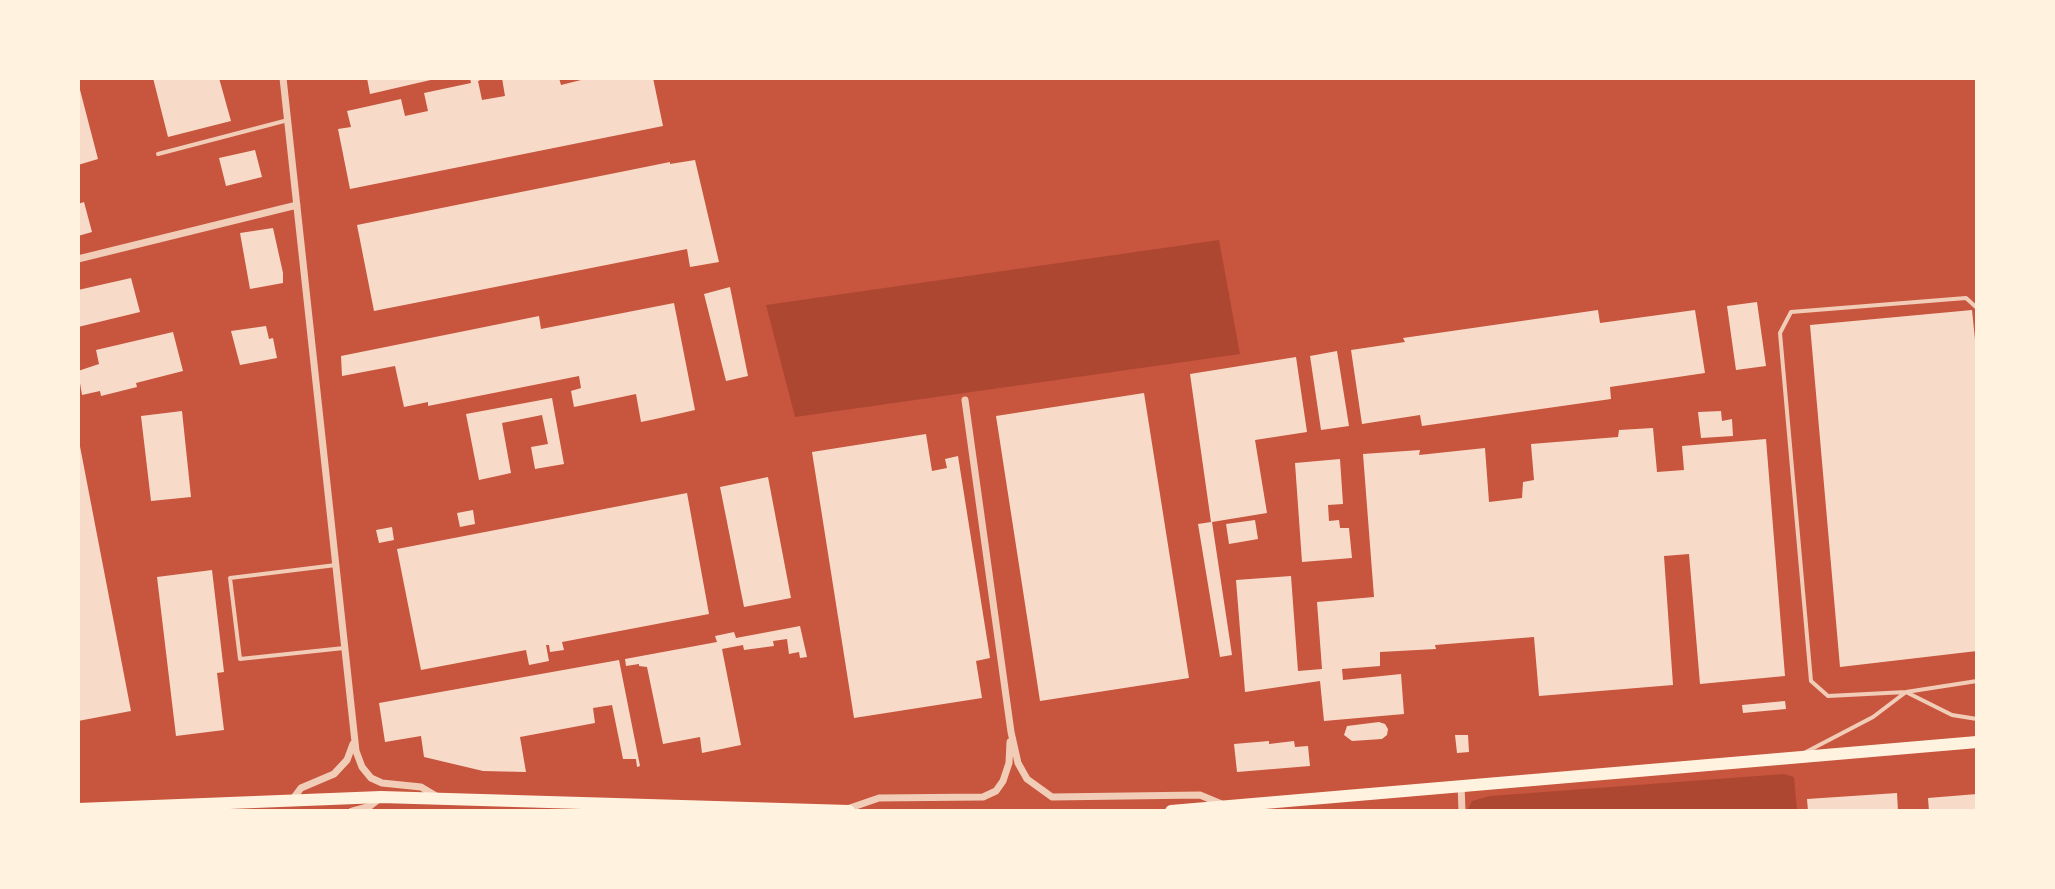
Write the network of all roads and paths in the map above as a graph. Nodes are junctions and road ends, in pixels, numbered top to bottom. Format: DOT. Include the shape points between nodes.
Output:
graph roads {
  1 [pos="283,78"];
  2 [pos="288,120"];
  3 [pos="158,154"];
  4 [pos="297,205"];
  5 [pos="78,259"];
  6 [pos="1977,308"];
  7 [pos="965,400"];
  8 [pos="336,565"];
  9 [pos="344,648"];
  10 [pos="1977,681"];
  11 [pos="1906,692"];
  12 [pos="1977,719"];
  13 [pos="1011,732"];
  14 [pos="354,738"];
  15 [pos="1977,742"];
  16 [pos="1795,758"];
  17 [pos="1461,785"];
  18 [pos="381,797"];
  19 [pos="438,798"];
  20 [pos="292,800"];
  21 [pos="1222,808"];
  22 [pos="78,809"];
  23 [pos="144,809"];
  24 [pos="352,811"];
  25 [pos="845,811"];
  26 [pos="1171,811"];
  27 [pos="1462,811"];
  1 -- 2 [label="street"];
  2 -- 3 [label="lane"];
  2 -- 4 [label="street"];
  4 -- 5 [label="street"];
  4 -- 8 [label="street"];
  6 -- 11 [label="lane" via="1966,298 1791,312 1780,333 1811,681 1828,696"];
  7 -- 13 [label="street"];
  8 -- 9 [label="street"];
  8 -- 9 [label="lane" via="230,578 240,659"];
  9 -- 14 [label="street"];
  10 -- 11 [label="lane"];
  11 -- 12 [label="lane" via="1952,715"];
  11 -- 16 [label="lane" via="1873,717"];
  13 -- 21 [label="street" via="1027,779 1052,797 1200,795"];
  13 -- 25 [label="street" via="1009,763 996,791 983,797 879,798"];
  14 -- 19 [label="street" via="371,778 421,787"];
  14 -- 20 [label="street" via="340,769 301,788"];
  15 -- 16 [label="main road"];
  16 -- 17 [label="main road"];
  17 -- 21 [label="main road"];
  17 -- 27 [label="street"];
  18 -- 19 [label="main road"];
  18 -- 20 [label="main road"];
  18 -- 24 [label="street"];
  19 -- 25 [label="main road"];
  20 -- 23 [label="main road"];
  21 -- 26 [label="main road"];
  22 -- 23 [label="main road"];
}
